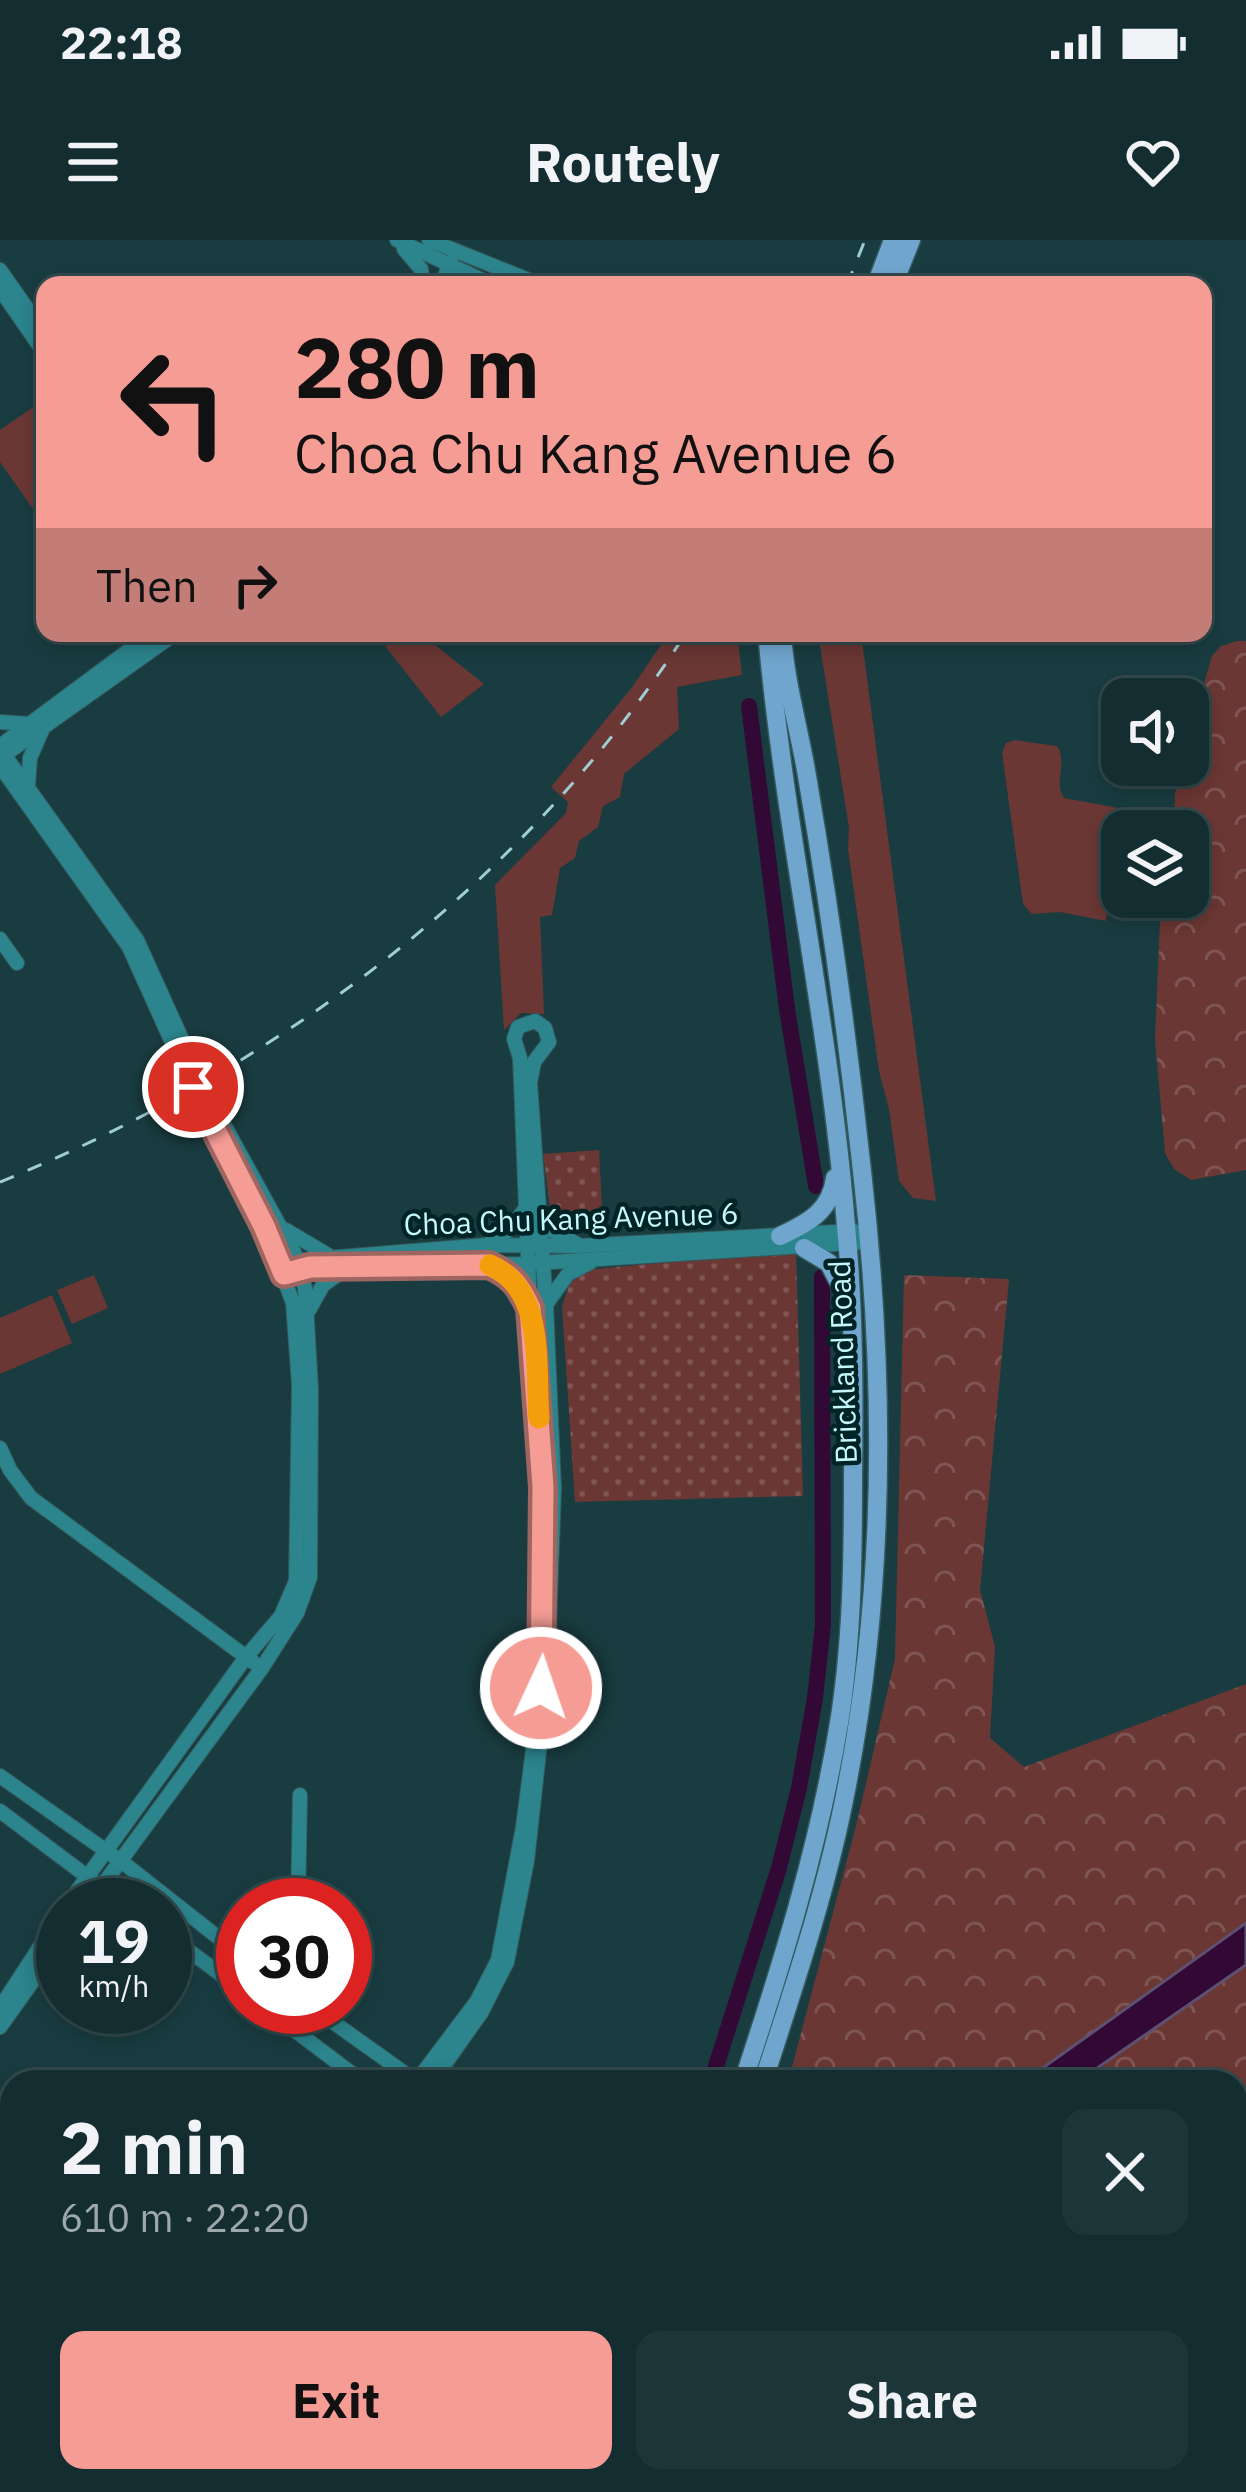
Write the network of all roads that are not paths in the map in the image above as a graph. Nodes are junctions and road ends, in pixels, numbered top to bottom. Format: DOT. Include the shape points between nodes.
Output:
graph roads {
  1 [pos="395,240"];
  2 [pos="893,240"];
  3 [pos="911,240"];
  4 [pos="443,253"];
  5 [pos="0,270"];
  6 [pos="422,276"];
  7 [pos="477,276"];
  8 [pos="513,276"];
  9 [pos="879,276"];
  10 [pos="897,276"];
  11 [pos="0,290"];
  12 [pos="36,321"];
  13 [pos="36,341"];
  14 [pos="141,642"];
  15 [pos="162,642"];
  16 [pos="768,642"];
  17 [pos="784,642"];
  18 [pos="0,722"];
  19 [pos="36,726"];
  20 [pos="1,755"];
  21 [pos="28,787"];
  22 [pos="0,939"];
  23 [pos="17,962"];
  24 [pos="185,1058"];
  25 [pos="838,1144"];
  26 [pos="258,1202"];
  27 [pos="533,1207"];
  28 [pos="277,1223"];
  29 [pos="781,1236"];
  30 [pos="857,1237"];
  31 [pos="533,1244"];
  32 [pos="487,1245"];
  33 [pos="579,1246"];
  34 [pos="804,1248"];
  35 [pos="333,1257"];
  36 [pos="596,1260"];
  37 [pos="298,1263"];
  38 [pos="535,1263"];
  39 [pos="489,1265"];
  40 [pos="348,1267"];
  41 [pos="282,1270"];
  42 [pos="546,1305"];
  43 [pos="850,1307"];
  44 [pos="530,1308"];
  45 [pos="308,1310"];
  46 [pos="0,1448"];
  47 [pos="548,1594"];
  48 [pos="246,1657"];
  49 [pos="262,1668"];
  50 [pos="0,1776"];
  51 [pos="300,1795"];
  52 [pos="0,1811"];
  53 [pos="105,1850"];
  54 [pos="119,1860"];
  55 [pos="87,1875"];
  56 [pos="85,1878"];
  57 [pos="91,1878"];
  58 [pos="107,1878"];
  59 [pos="298,1878"];
  60 [pos="216,1936"];
  61 [pos="36,1953"];
  62 [pos="36,1977"];
  63 [pos="0,2008"];
  64 [pos="470,2021"];
  65 [pos="0,2027"];
  66 [pos="300,2034"];
  67 [pos="351,2034"];
  68 [pos="382,2056"];
  69 [pos="451,2057"];
  70 [pos="434,2060"];
  71 [pos="347,2070"];
  72 [pos="401,2070"];
  73 [pos="426,2070"];
  74 [pos="441,2070"];
  75 [pos="450,2070"];
  76 [pos="747,2070"];
  77 [pos="767,2070"];
  1 -- 4 [label="street"];
  1 -- 6 [label="street"];
  2 -- 9 [label="main road"];
  3 -- 10 [label="main road"];
  4 -- 7 [label="street"];
  4 -- 8 [label="street"];
  5 -- 12 [label="street"];
  11 -- 13 [label="street"];
  14 -- 19 [label="street"];
  15 -- 19 [label="street"];
  16 -- 25 [label="main road, Brickland Road"];
  17 -- 30 [label="main road, Brickland Road" via="862,1173"];
  18 -- 19 [label="street"];
  19 -- 20 [label="street"];
  19 -- 21 [label="street"];
  20 -- 21 [label="street"];
  20 -- 24 [label="street" via="129,947"];
  21 -- 24 [label="street" via="137,940"];
  22 -- 23 [label="street"];
  24 -- 26 [label="street, bridge"];
  25 -- 29 [label="main road" via="828,1204"];
  25 -- 30 [label="main road, Brickland Road"];
  26 -- 28 [label="street"];
  26 -- 41 [label="street"];
  27 -- 27 [label="street" via="514,1039 529,1021 549,1036 531,1070"];
  27 -- 31 [label="street"];
  27 -- 32 [label="street"];
  27 -- 33 [label="street"];
  28 -- 35 [label="street"];
  28 -- 37 [label="street"];
  29 -- 30 [label="street, Choa Chu Kang Avenue 6"];
  29 -- 33 [label="street, Choa Chu Kang Avenue 6"];
  30 -- 34 [label="street, Choa Chu Kang Avenue 6"];
  30 -- 43 [label="main road, Brickland Road"];
  30 -- 77 [label="main road, Brickland Road" via="877,1474 866,1658 847,1786"];
  31 -- 32 [label="street, Choa Chu Kang Avenue 6"];
  31 -- 33 [label="street, Choa Chu Kang Avenue 6"];
  31 -- 38 [label="street"];
  32 -- 35 [label="street, Choa Chu Kang Avenue 6"];
  34 -- 36 [label="street, Choa Chu Kang Avenue 6"];
  34 -- 43 [label="main road" via="836,1272"];
  35 -- 37 [label="street, Choa Chu Kang Avenue 6"];
  36 -- 38 [label="street, Choa Chu Kang Avenue 6"];
  36 -- 42 [label="street" via="568,1274"];
  37 -- 40 [label="street, Choa Chu Kang Avenue 6"];
  37 -- 41 [label="street, Choa Chu Kang Avenue 6"];
  37 -- 45 [label="street"];
  38 -- 39 [label="street, Choa Chu Kang Avenue 6"];
  38 -- 42 [label="street"];
  38 -- 44 [label="street"];
  39 -- 40 [label="street, Choa Chu Kang Avenue 6"];
  39 -- 44 [label="street" via="515,1280"];
  40 -- 45 [label="street" via="321,1286"];
  41 -- 48 [label="street" via="298,1355 299,1560 281,1616"];
  42 -- 47 [label="street" via="554,1489"];
  43 -- 76 [label="main road, Brickland Road" via="853,1594 839,1721 793,1930"];
  44 -- 47 [label="street"];
  45 -- 49 [label="street" via="310,1576"];
  46 -- 48 [label="street" via="31,1498"];
  47 -- 64 [label="street" via="518,1860 498,1960"];
  48 -- 49 [label="street"];
  48 -- 53 [label="street"];
  49 -- 54 [label="street"];
  50 -- 53 [label="street"];
  51 -- 59 [label="street"];
  52 -- 55 [label="street"];
  53 -- 54 [label="street"];
  53 -- 55 [label="street"];
  54 -- 58 [label="street"];
  54 -- 60 [label="street"];
  55 -- 56 [label="street"];
  55 -- 57 [label="street"];
  61 -- 63 [label="street"];
  62 -- 65 [label="street"];
  64 -- 69 [label="street"];
  64 -- 70 [label="street"];
  66 -- 71 [label="street"];
  67 -- 68 [label="street"];
  68 -- 70 [label="street" via="400,2065"];
  68 -- 72 [label="street"];
  69 -- 74 [label="street"];
  69 -- 75 [label="street"];
  70 -- 73 [label="street"];
}
